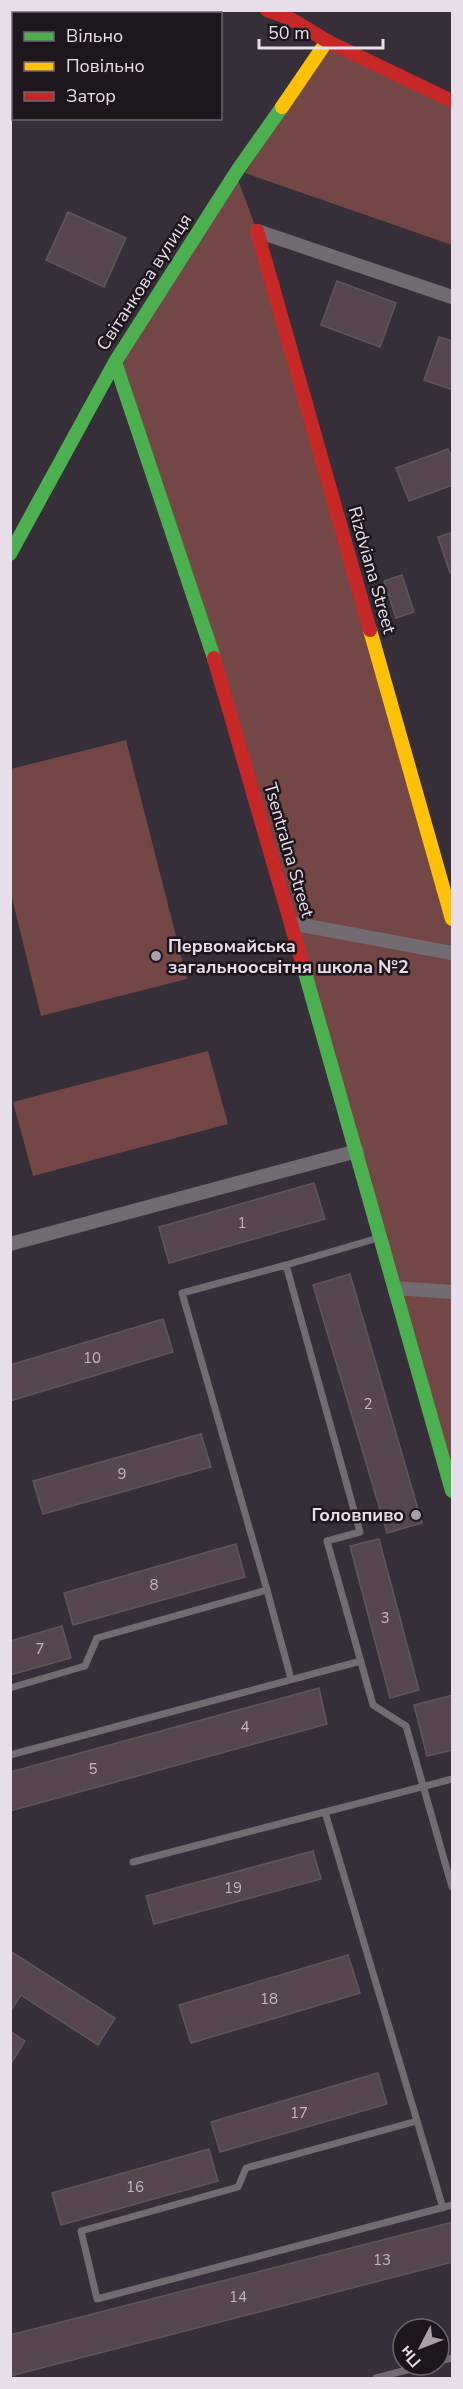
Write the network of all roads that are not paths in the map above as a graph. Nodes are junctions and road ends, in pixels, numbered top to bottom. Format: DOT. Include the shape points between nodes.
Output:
graph roads {
  1 [pos="267,10"];
  2 [pos="291,15"];
  3 [pos="327,41"];
  4 [pos="453,101"];
  5 [pos="453,297"];
  6 [pos="115,362"];
  7 [pos="10,554"];
  8 [pos="453,919"];
  9 [pos="291,923"];
  10 [pos="453,953"];
  11 [pos="357,1151"];
  12 [pos="381,1238"];
  13 [pos="10,1244"];
  14 [pos="286,1264"];
  15 [pos="395,1287"];
  16 [pos="453,1292"];
  17 [pos="453,1491"];
  18 [pos="267,1590"];
  19 [pos="361,1661"];
  20 [pos="291,1679"];
  21 [pos="10,1688"];
  22 [pos="10,1755"];
  23 [pos="453,1779"];
  24 [pos="424,1786"];
  25 [pos="324,1812"];
  26 [pos="133,1862"];
  27 [pos="453,1887"];
  28 [pos="417,2121"];
  29 [pos="453,2205"];
  30 [pos="443,2208"];
  31 [pos="391,2375"];
  32 [pos="376,2379"];
  1 -- 2 [label="street"];
  2 -- 3 [label="street"];
  3 -- 4 [label="street"];
  3 -- 6 [label="street, Світанкова вулиця" via="237,171"];
  5 -- 8 [label="street, Rizdviana Street" via="257,231"];
  6 -- 7 [label="street, Світанкова вулиця"];
  6 -- 9 [label="street, Tsentralna Street" via="227,698"];
  9 -- 10 [label="street"];
  9 -- 11 [label="street, Tsentralna Street"];
  11 -- 12 [label="street, Tsentralna Street"];
  11 -- 13 [label="street"];
  12 -- 14 [label="lane"];
  12 -- 15 [label="street, Tsentralna Street"];
  14 -- 18 [label="lane" via="182,1293"];
  14 -- 19 [label="lane" via="360,1532 327,1540"];
  15 -- 16 [label="street"];
  15 -- 17 [label="street, Tsentralna Street"];
  18 -- 20 [label="lane"];
  18 -- 21 [label="lane" via="97,1638 85,1666"];
  19 -- 20 [label="lane"];
  19 -- 24 [label="lane" via="373,1705 406,1725"];
  20 -- 22 [label="lane"];
  23 -- 24 [label="lane"];
  24 -- 25 [label="lane"];
  24 -- 27 [label="lane"];
  25 -- 26 [label="lane"];
  25 -- 28 [label="lane"];
  28 -- 30 [label="lane"];
  28 -- 30 [label="lane" via="246,2168 238,2187 81,2232 97,2299"];
  29 -- 30 [label="lane"];
  31 -- 32 [label="lane"];
}
